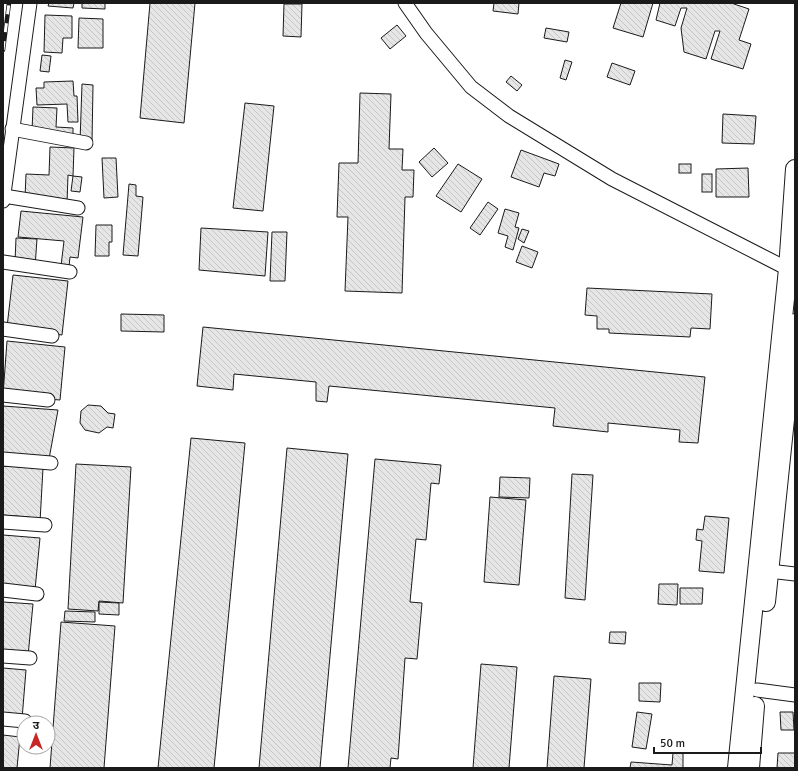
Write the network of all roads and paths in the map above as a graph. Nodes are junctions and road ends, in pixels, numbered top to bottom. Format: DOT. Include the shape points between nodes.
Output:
graph roads {
  1 [pos="30,3"];
  2 [pos="405,3"];
  3 [pos="12,129"];
  4 [pos="86,142"];
  5 [pos="795,169"];
  6 [pos="3,198"];
  7 [pos="78,208"];
  8 [pos="3,262"];
  9 [pos="788,269"];
  10 [pos="70,272"];
  11 [pos="795,323"];
  12 [pos="3,329"];
  13 [pos="52,336"];
  14 [pos="789,345"];
  15 [pos="3,395"];
  16 [pos="48,400"];
  17 [pos="3,459"];
  18 [pos="51,463"];
  19 [pos="3,522"];
  20 [pos="45,525"];
  21 [pos="769,571"];
  22 [pos="795,574"];
  23 [pos="3,590"];
  24 [pos="37,594"];
  25 [pos="3,656"];
  26 [pos="30,658"];
  27 [pos="757,690"];
  28 [pos="795,695"];
  29 [pos="3,719"];
  30 [pos="16,720"];
  31 [pos="737,768"];
  32 [pos="750,768"];
  1 -- 3 [label="street"];
  2 -- 9 [label="street" via="471,87 509,116 612,179"];
  3 -- 4 [label="street"];
  3 -- 6 [label="street"];
  5 -- 9 [label="street"];
  6 -- 7 [label="street"];
  8 -- 10 [label="street"];
  9 -- 14 [label="street"];
  11 -- 14 [label="street"];
  12 -- 13 [label="street"];
  14 -- 21 [label="street"];
  14 -- 31 [label="street"];
  15 -- 16 [label="street"];
  17 -- 18 [label="street"];
  19 -- 20 [label="street"];
  21 -- 22 [label="street"];
  21 -- 27 [label="street"];
  23 -- 24 [label="street"];
  25 -- 26 [label="street"];
  27 -- 28 [label="street"];
  27 -- 32 [label="street"];
  29 -- 30 [label="street"];
}
